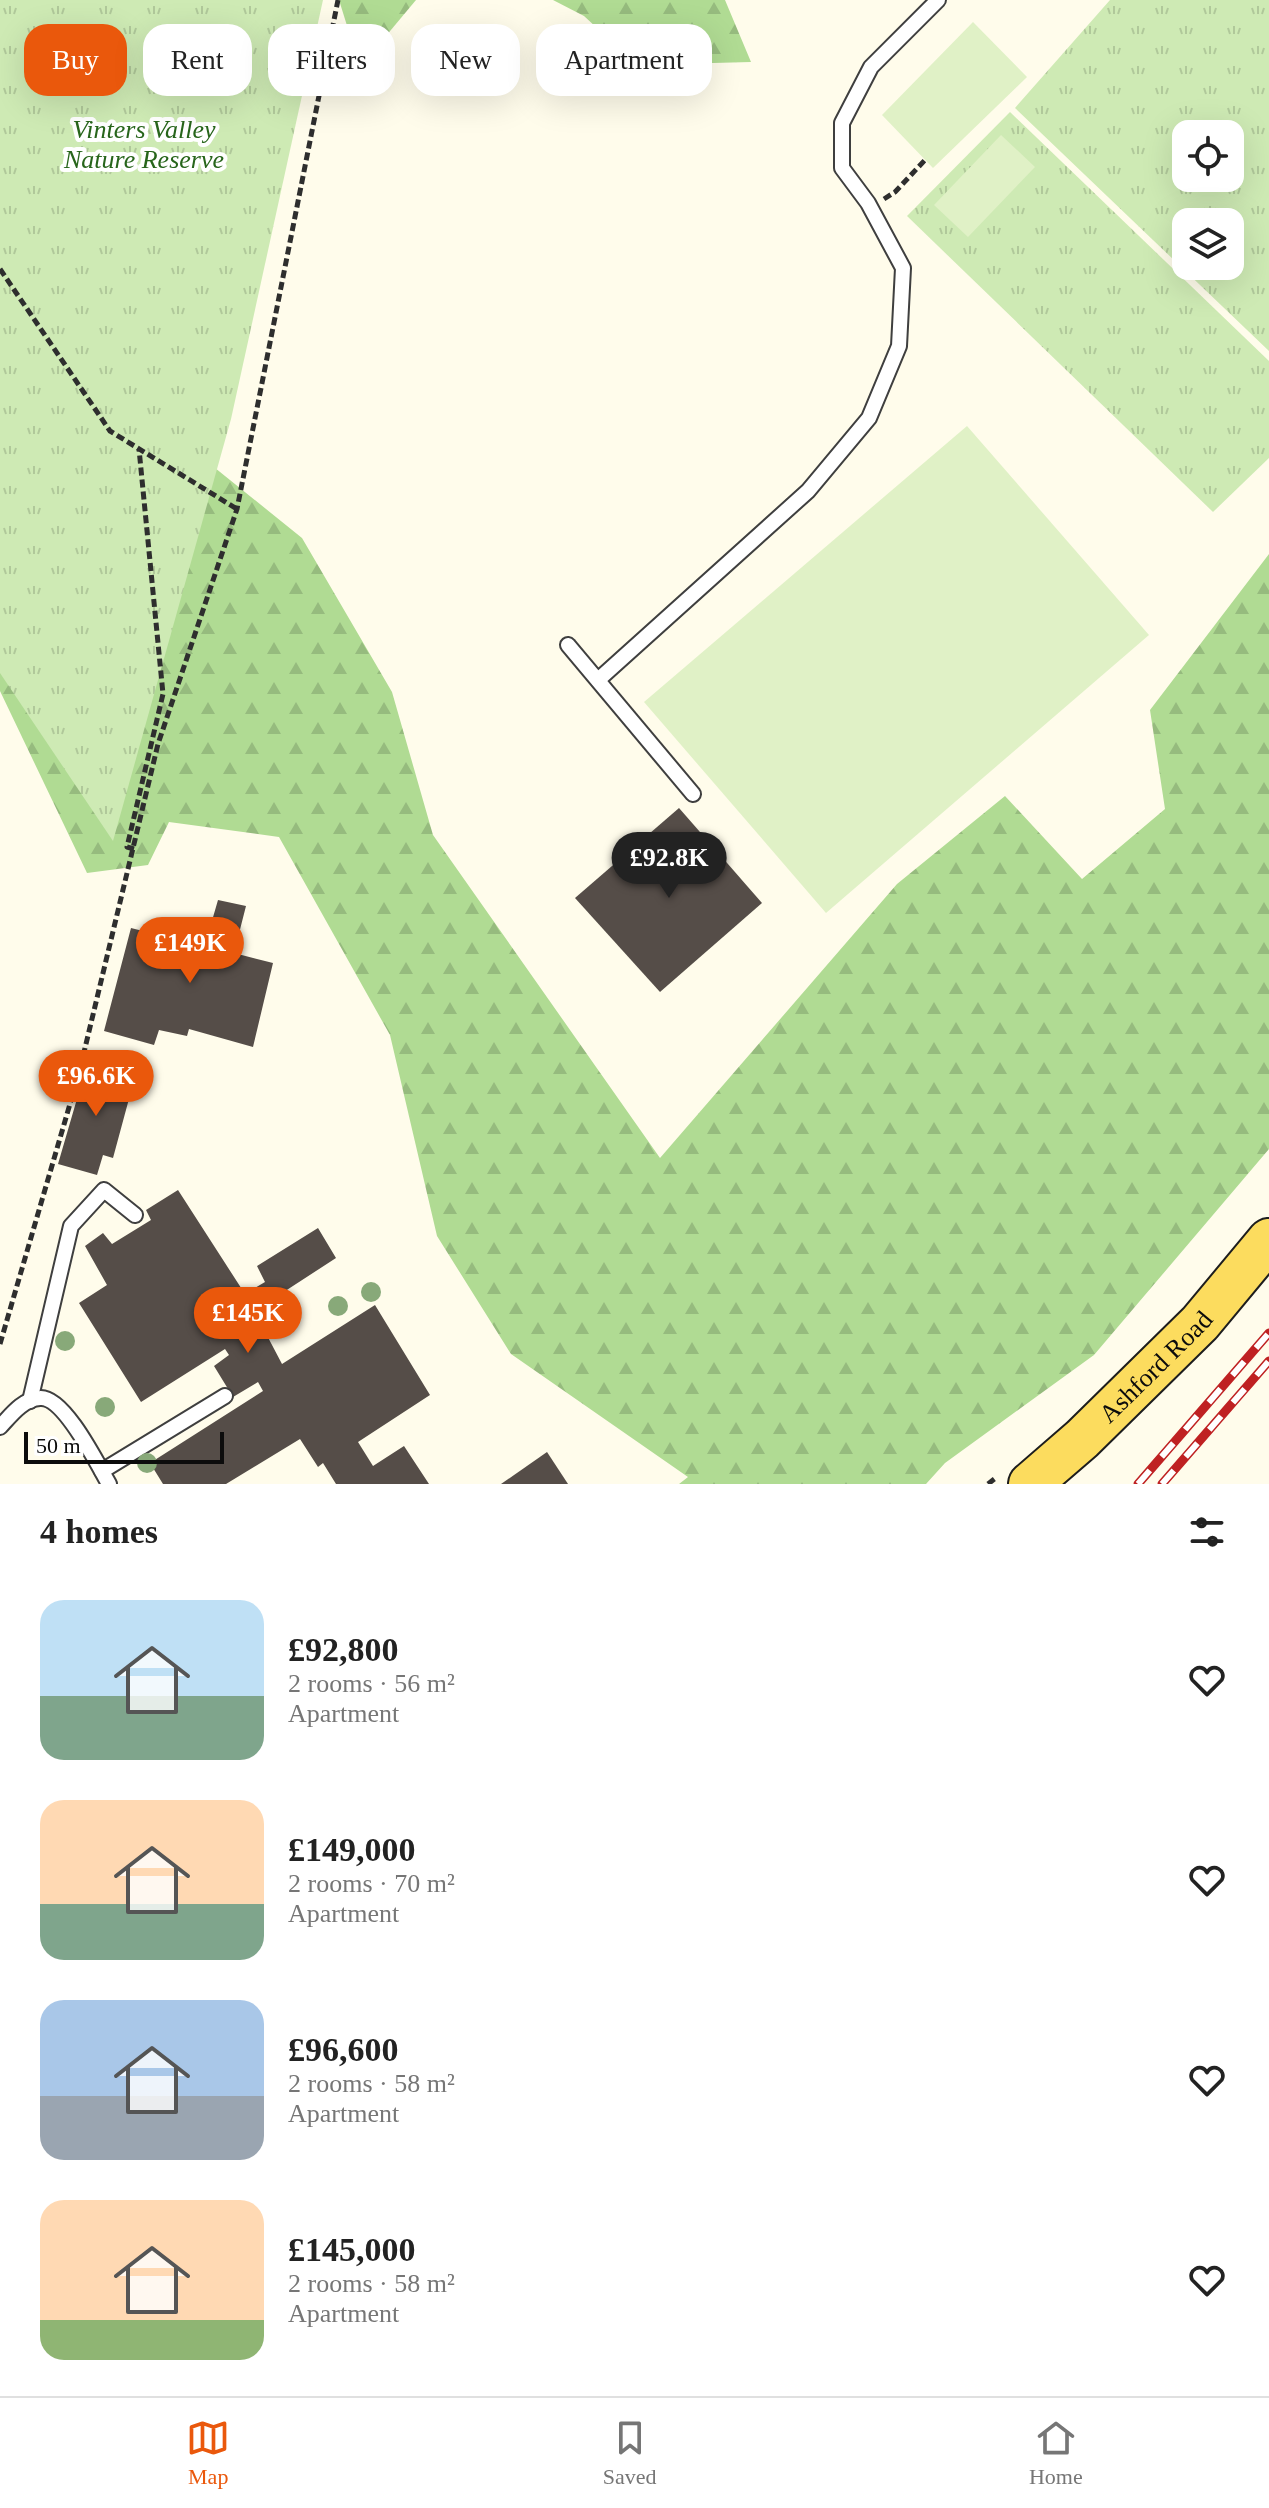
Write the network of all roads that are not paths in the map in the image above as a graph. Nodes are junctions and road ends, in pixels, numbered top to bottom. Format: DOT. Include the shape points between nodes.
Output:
graph roads {
  1 [pos="938,0"];
  2 [pos="568,645"];
  3 [pos="598,680"];
  4 [pos="693,794"];
  5 [pos="135,1215"];
  6 [pos="1269,1240"];
  7 [pos="225,1396"];
  8 [pos="30,1401"];
  9 [pos="0,1427"];
  10 [pos="106,1478"];
  11 [pos="1030,1484"];
  1 -- 3 [label="lane" via="871,67 842,123 842,168 903,268 899,346 869,418 808,491"];
  2 -- 3 [label="lane"];
  3 -- 4 [label="lane"];
  5 -- 8 [label="lane" via="104,1190 71,1226"];
  6 -- 11 [label="main road, Ashford Road" via="1200,1323"];
  7 -- 10 [label="lane"];
  8 -- 9 [label="lane"];
  8 -- 10 [label="lane" via="51,1400 70,1420"];
}
